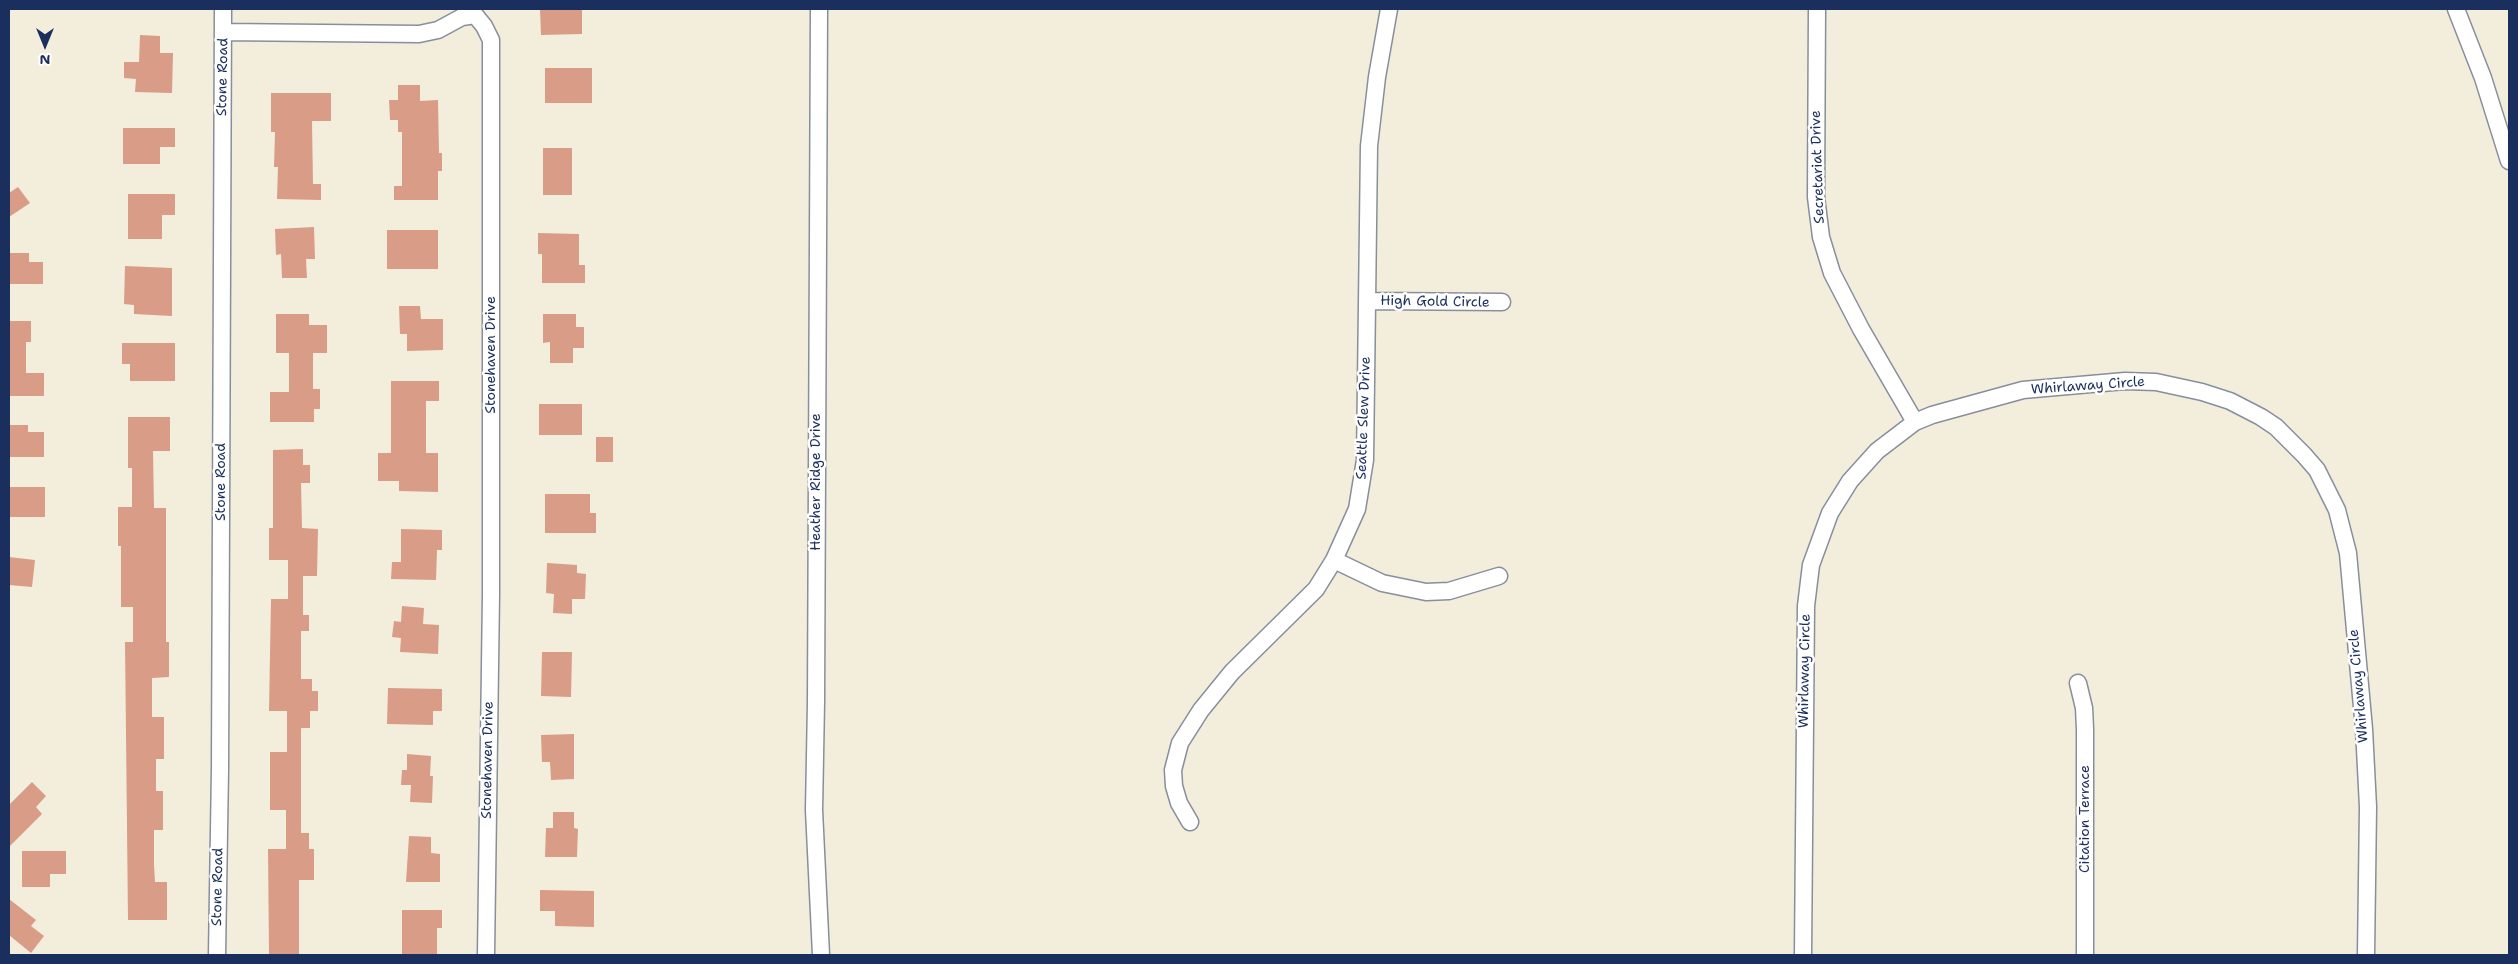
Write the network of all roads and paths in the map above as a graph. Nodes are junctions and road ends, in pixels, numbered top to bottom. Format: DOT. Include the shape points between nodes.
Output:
graph roads {
  1 [pos="223,9"];
  2 [pos="819,9"];
  3 [pos="1389,9"];
  4 [pos="1817,9"];
  5 [pos="2456,9"];
  6 [pos="223,32"];
  7 [pos="2509,161"];
  8 [pos="1368,301"];
  9 [pos="1502,302"];
  10 [pos="1916,422"];
  11 [pos="1334,560"];
  12 [pos="1499,576"];
  13 [pos="2078,683"];
  14 [pos="1190,822"];
  15 [pos="217,955"];
  16 [pos="486,955"];
  17 [pos="821,955"];
  18 [pos="1803,955"];
  19 [pos="2084,955"];
  20 [pos="2366,955"];
  1 -- 6 [label="street, Stone Road"];
  2 -- 17 [label="street, Heather Ridge Drive" via="814,810"];
  3 -- 8 [label="street, Seattle Slew Drive" via="1369,146"];
  4 -- 10 [label="street, Secretariat Drive" via="1816,196 1821,236 1832,274"];
  5 -- 7 [label="street" via="2483,78"];
  6 -- 15 [label="street, Stone Road"];
  6 -- 16 [label="street, Stonehaven Drive" via="419,34 475,15 491,40 491,594"];
  8 -- 9 [label="street, High Gold Circle"];
  8 -- 11 [label="street, Seattle Slew Drive" via="1365,460 1361,491 1350,528"];
  10 -- 18 [label="street, Whirlaway Circle" via="1877,451 1850,481 1823,527 1811,566 1806,606"];
  10 -- 20 [label="street, Whirlaway Circle" via="1951,408 2023,390 2156,382 2202,392 2247,409 2276,427 2304,455 2316,470 2337,510 2348,553 2368,807"];
  11 -- 12 [label="street" via="1382,584 1426,592 1449,591"];
  11 -- 14 [label="street, Seattle Slew Drive" via="1316,589 1232,672 1201,710 1180,743 1173,770 1174,786"];
  13 -- 19 [label="street, Citation Terrace" via="2085,729"];
}
